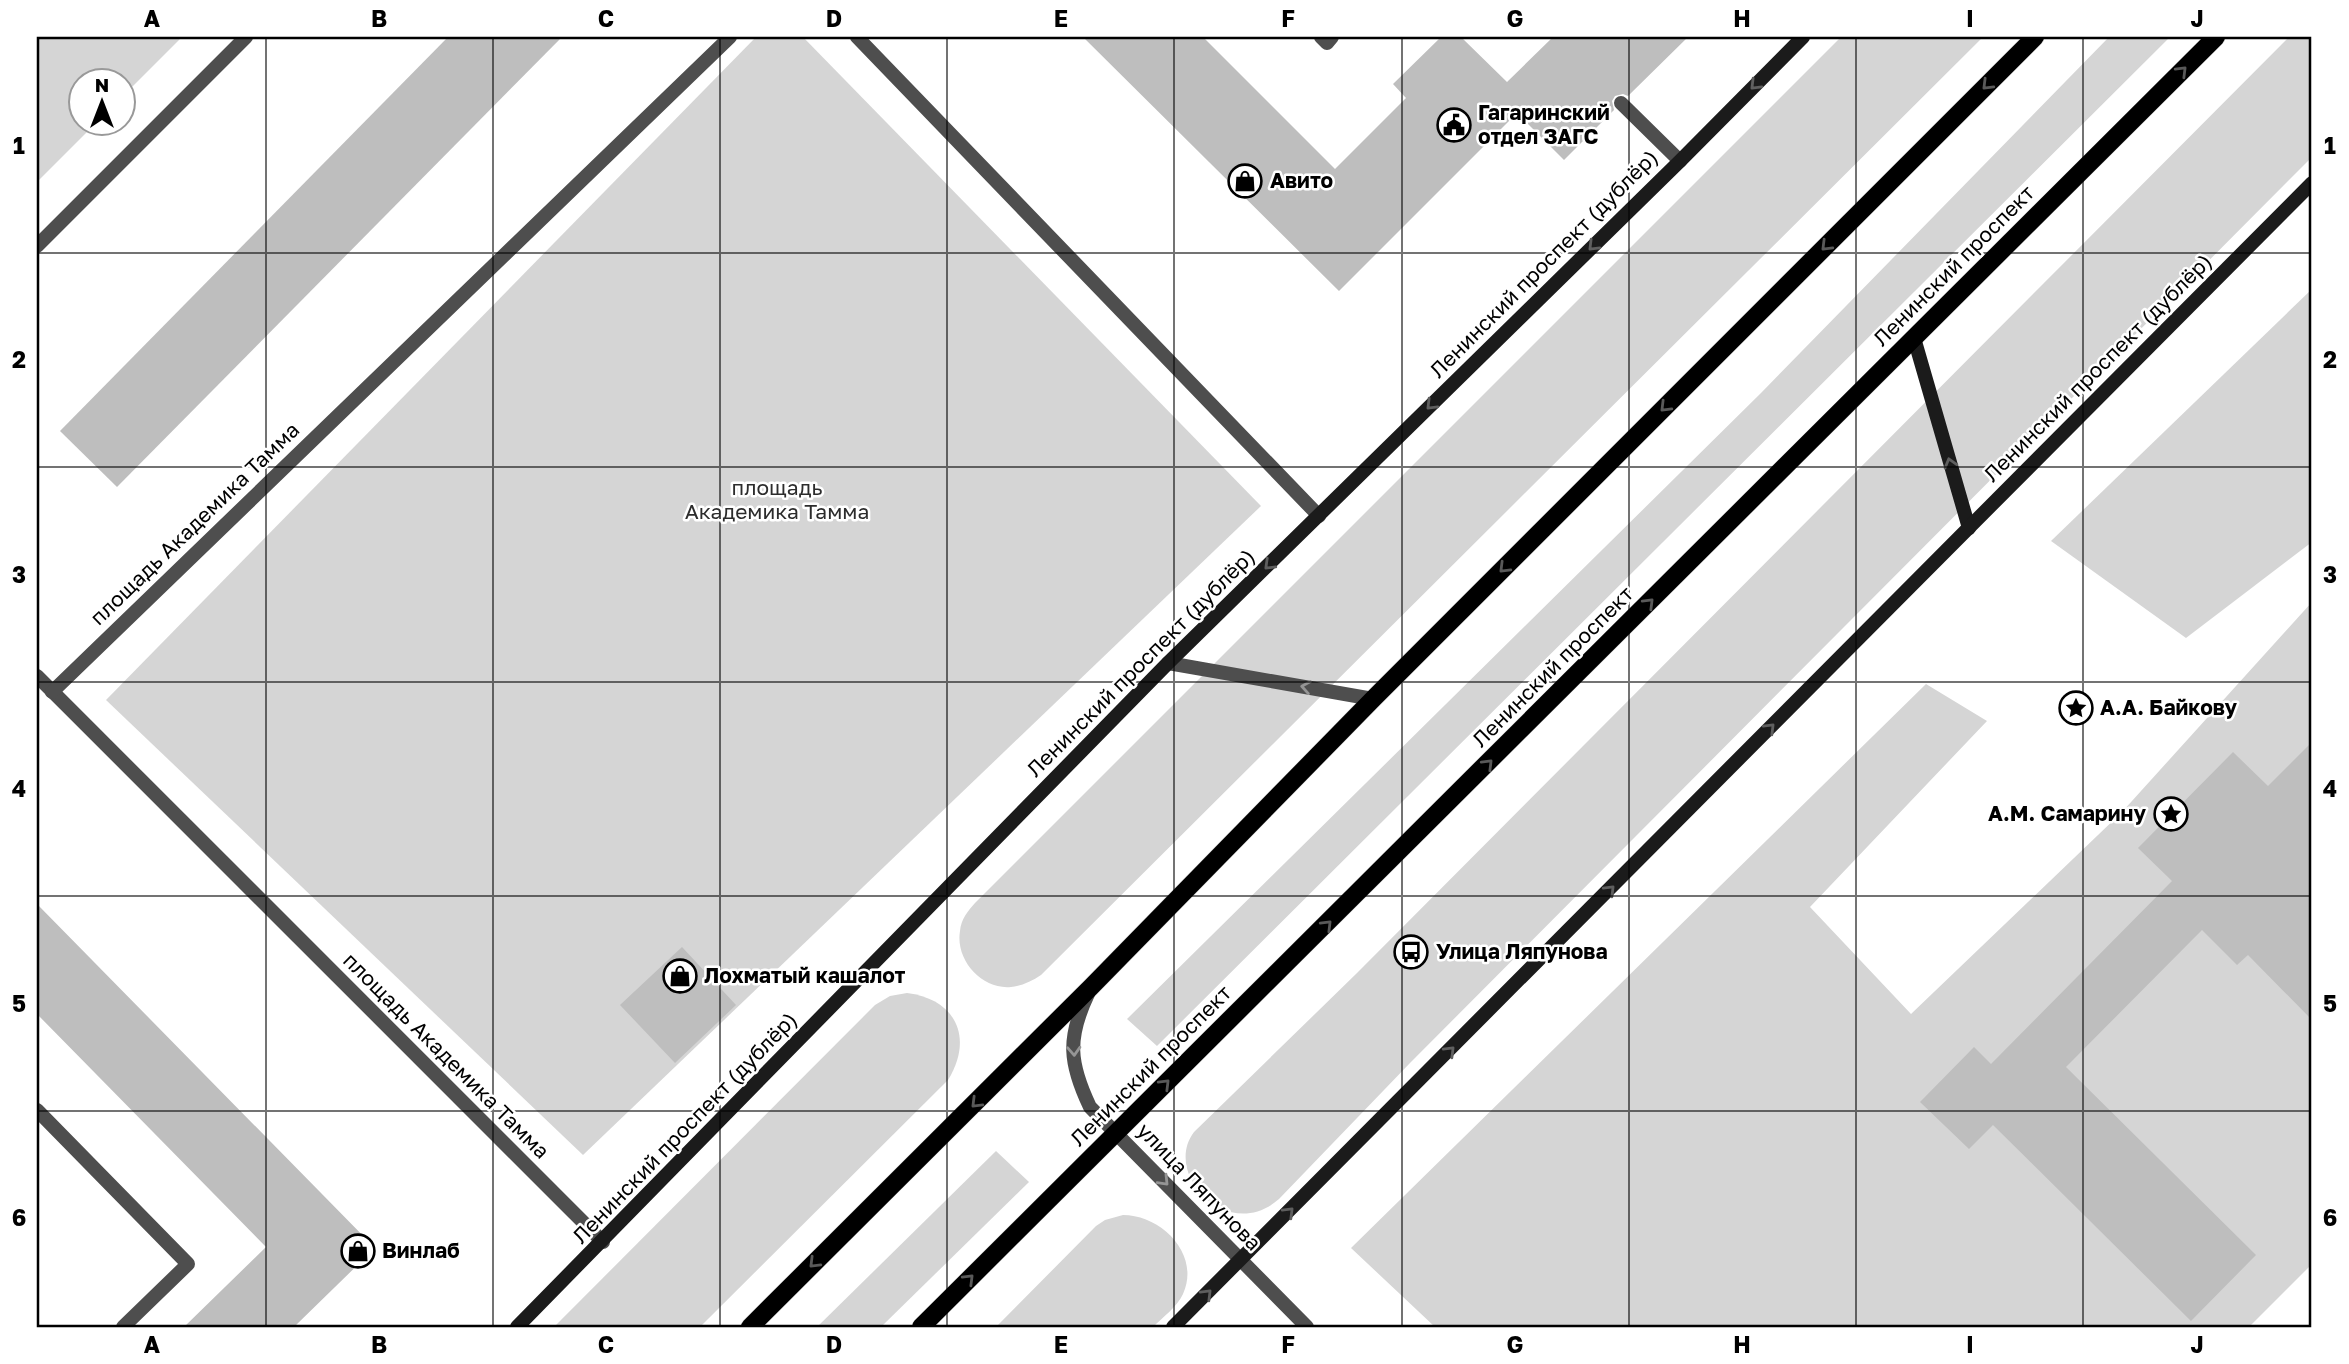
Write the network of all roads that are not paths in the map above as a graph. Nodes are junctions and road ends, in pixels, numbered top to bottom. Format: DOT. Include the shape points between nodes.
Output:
graph roads {
  1 [pos="246,37"];
  2 [pos="730,37"];
  3 [pos="857,37"];
  4 [pos="1321,37"];
  5 [pos="1332,37"];
  6 [pos="1803,37"];
  7 [pos="2035,37"];
  8 [pos="2216,37"];
  9 [pos="1621,103"];
  10 [pos="1680,161"];
  11 [pos="2312,183"];
  12 [pos="37,246"];
  13 [pos="1914,338"];
  14 [pos="1319,516"];
  15 [pos="1969,528"];
  16 [pos="1168,663"];
  17 [pos="37,676"];
  18 [pos="52,692"];
  19 [pos="1373,699"];
  20 [pos="1091,987"];
  21 [pos="37,1110"];
  22 [pos="1116,1132"];
  23 [pos="603,1242"];
  24 [pos="1241,1260"];
  25 [pos="123,1327"];
  26 [pos="517,1327"];
  27 [pos="750,1327"];
  28 [pos="921,1327"];
  29 [pos="1173,1327"];
  30 [pos="1307,1327"];
  1 -- 12 [label="street"];
  2 -- 18 [label="street, площадь Академика Тамма"];
  3 -- 14 [label="street"];
  4 -- 5 [label="street" via="1327,43"];
  6 -- 10 [label="street, Ленинский проспект (дублёр), one-way"];
  7 -- 19 [label="main road, one-way"];
  13 -- 8 [label="main road, Ленинский проспект, one-way"];
  9 -- 10 [label="street"];
  10 -- 14 [label="street, Ленинский проспект (дублёр), one-way"];
  11 -- 15 [label="street, Ленинский проспект (дублёр)"];
  15 -- 13 [label="street, one-way"];
  22 -- 13 [label="main road, Ленинский проспект, one-way"];
  14 -- 16 [label="street, Ленинский проспект (дублёр), one-way"];
  24 -- 15 [label="street, Ленинский проспект (дублёр), one-way"];
  19 -- 16 [label="street, one-way"];
  16 -- 23 [label="street, Ленинский проспект (дублёр)"];
  17 -- 18 [label="street, площадь Академика Тамма"];
  18 -- 23 [label="street, площадь Академика Тамма"];
  19 -- 20 [label="main road"];
  20 -- 22 [label="street, улица Ляпунова, one-way" via="1077,1017 1072,1048 1077,1080 1090,1107"];
  20 -- 27 [label="main road, one-way"];
  21 -- 25 [label="street" via="188,1264"];
  22 -- 24 [label="street, улица Ляпунова, one-way"];
  28 -- 22 [label="main road, Ленинский проспект, one-way"];
  23 -- 26 [label="street, Ленинский проспект (дублёр)"];
  29 -- 24 [label="street, Ленинский проспект (дублёр), one-way"];
  24 -- 30 [label="street, улица Ляпунова"];
}
